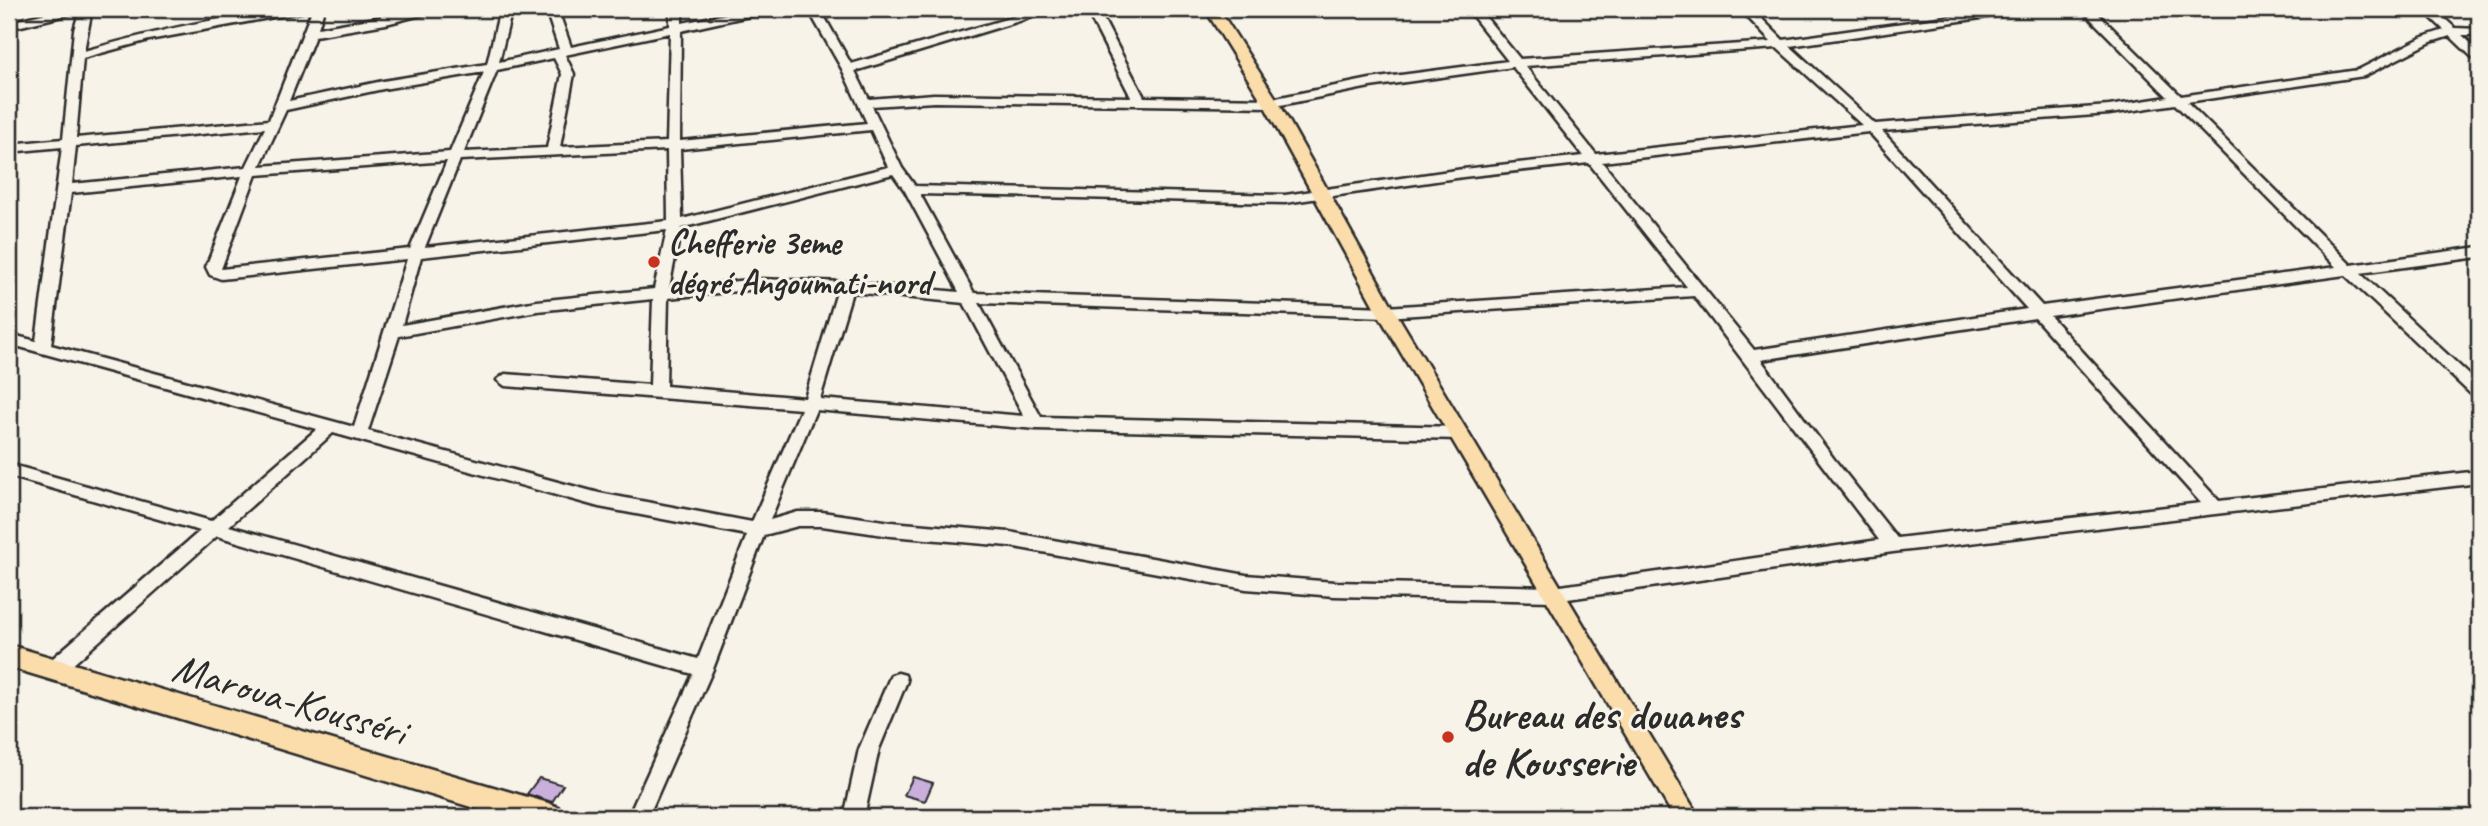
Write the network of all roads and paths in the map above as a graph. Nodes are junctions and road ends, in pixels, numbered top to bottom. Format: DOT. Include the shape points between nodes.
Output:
graph roads {
  1 [pos="77,9"];
  2 [pos="86,9"];
  3 [pos="307,9"];
  4 [pos="317,9"];
  5 [pos="438,9"];
  6 [pos="506,9"];
  7 [pos="555,9"];
  8 [pos="676,9"];
  9 [pos="767,9"];
  10 [pos="814,9"];
  11 [pos="1053,9"];
  12 [pos="1092,9"];
  13 [pos="1213,9"];
  14 [pos="1473,9"];
  15 [pos="1746,9"];
  16 [pos="2022,9"];
  17 [pos="2087,9"];
  18 [pos="2428,9"];
  19 [pos="388,14"];
  20 [pos="9,25"];
  21 [pos="677,27"];
  22 [pos="2451,32"];
  23 [pos="2479,32"];
  24 [pos="310,33"];
  25 [pos="1779,43"];
  26 [pos="562,52"];
  27 [pos="78,56"];
  28 [pos="2479,57"];
  29 [pos="1518,63"];
  30 [pos="492,67"];
  31 [pos="848,69"];
  32 [pos="2180,101"];
  33 [pos="1140,102"];
  34 [pos="864,103"];
  35 [pos="1271,103"];
  36 [pos="281,107"];
  37 [pos="273,123"];
  38 [pos="875,127"];
  39 [pos="1872,128"];
  40 [pos="68,142"];
  41 [pos="673,146"];
  42 [pos="9,148"];
  43 [pos="553,152"];
  44 [pos="456,156"];
  45 [pos="1594,160"];
  46 [pos="896,169"];
  47 [pos="251,171"];
  48 [pos="65,189"];
  49 [pos="911,190"];
  50 [pos="1323,195"];
  51 [pos="674,225"];
  52 [pos="2479,252"];
  53 [pos="415,254"];
  54 [pos="2348,270"];
  55 [pos="846,286"];
  56 [pos="1696,291"];
  57 [pos="660,292"];
  58 [pos="968,298"];
  59 [pos="1386,312"];
  60 [pos="2039,312"];
  61 [pos="393,332"];
  62 [pos="9,339"];
  63 [pos="43,348"];
  64 [pos="1750,356"];
  65 [pos="505,380"];
  66 [pos="658,391"];
  67 [pos="2479,393"];
  68 [pos="811,403"];
  69 [pos="1036,423"];
  70 [pos="330,427"];
  71 [pos="1459,433"];
  72 [pos="359,435"];
  73 [pos="9,470"];
  74 [pos="2479,478"];
  75 [pos="2216,508"];
  76 [pos="213,527"];
  77 [pos="757,530"];
  78 [pos="1893,545"];
  79 [pos="1554,594"];
  80 [pos="9,656"];
  81 [pos="704,669"];
  82 [pos="53,670"];
  83 [pos="898,681"];
  84 [pos="548,817"];
  85 [pos="638,817"];
  86 [pos="854,817"];
  87 [pos="1687,817"];
  1 -- 20 [label="street"];
  2 -- 27 [label="street"];
  3 -- 27 [label="street" via="148,37"];
  4 -- 24 [label="street"];
  5 -- 19 [label="street"];
  6 -- 30 [label="street"];
  7 -- 26 [label="street"];
  8 -- 21 [label="street"];
  9 -- 21 [label="street"];
  10 -- 31 [label="street"];
  11 -- 31 [label="street"];
  12 -- 33 [label="street"];
  13 -- 35 [label="main road"];
  14 -- 29 [label="street"];
  15 -- 25 [label="street"];
  16 -- 25 [label="street"];
  17 -- 32 [label="street"];
  18 -- 22 [label="street"];
  19 -- 24 [label="street"];
  21 -- 26 [label="street"];
  21 -- 41 [label="street"];
  22 -- 23 [label="street"];
  22 -- 28 [label="street"];
  22 -- 32 [label="street" via="2360,73"];
  24 -- 36 [label="street"];
  25 -- 29 [label="street"];
  25 -- 39 [label="street"];
  26 -- 30 [label="street"];
  26 -- 43 [label="street" via="568,74"];
  27 -- 40 [label="street"];
  29 -- 35 [label="street" via="1370,83"];
  29 -- 45 [label="street"];
  30 -- 36 [label="street"];
  30 -- 44 [label="street"];
  31 -- 34 [label="street"];
  32 -- 39 [label="street"];
  32 -- 54 [label="street"];
  33 -- 34 [label="street" via="934,98"];
  33 -- 35 [label="street"];
  34 -- 38 [label="street"];
  35 -- 50 [label="main road"];
  36 -- 37 [label="street"];
  37 -- 40 [label="street"];
  37 -- 47 [label="street"];
  38 -- 41 [label="street"];
  38 -- 46 [label="street"];
  39 -- 45 [label="street"];
  39 -- 60 [label="street"];
  40 -- 42 [label="street"];
  40 -- 48 [label="street"];
  41 -- 43 [label="street"];
  41 -- 51 [label="street"];
  43 -- 44 [label="street"];
  44 -- 47 [label="street"];
  44 -- 53 [label="street"];
  45 -- 50 [label="street" via="1463,173"];
  45 -- 56 [label="street"];
  46 -- 49 [label="street"];
  46 -- 51 [label="street"];
  47 -- 48 [label="street"];
  47 -- 53 [label="street" via="213,267 215,272"];
  48 -- 63 [label="street"];
  49 -- 50 [label="street" via="1241,200"];
  49 -- 58 [label="street"];
  50 -- 59 [label="main road"];
  51 -- 53 [label="street"];
  51 -- 57 [label="street"];
  52 -- 54 [label="street"];
  53 -- 61 [label="street"];
  54 -- 60 [label="street"];
  54 -- 67 [label="street"];
  55 -- 57 [label="street" via="758,284"];
  55 -- 58 [label="street"];
  55 -- 68 [label="street"];
  56 -- 59 [label="street"];
  56 -- 64 [label="street"];
  57 -- 61 [label="street" via="537,306"];
  57 -- 66 [label="street"];
  58 -- 59 [label="street"];
  58 -- 69 [label="street"];
  59 -- 71 [label="main road"];
  60 -- 64 [label="street"];
  60 -- 75 [label="street"];
  61 -- 72 [label="street"];
  62 -- 63 [label="street"];
  63 -- 70 [label="street"];
  64 -- 78 [label="street"];
  65 -- 66 [label="street"];
  66 -- 68 [label="street"];
  68 -- 69 [label="street"];
  68 -- 77 [label="street"];
  69 -- 71 [label="street"];
  70 -- 72 [label="street"];
  70 -- 76 [label="street"];
  71 -- 79 [label="main road"];
  72 -- 77 [label="street" via="599,500"];
  73 -- 76 [label="street"];
  74 -- 75 [label="street"];
  75 -- 78 [label="street"];
  76 -- 81 [label="street"];
  76 -- 82 [label="street"];
  77 -- 79 [label="street" via="798,519 822,519 1009,538 1260,583"];
  77 -- 81 [label="street"];
  78 -- 79 [label="street"];
  79 -- 87 [label="main road"];
  80 -- 82 [label="highway, Maroua-Kousséri"];
  81 -- 85 [label="street"];
  82 -- 84 [label="highway, Maroua-Kousséri"];
  83 -- 86 [label="street" via="869,749"];
}
